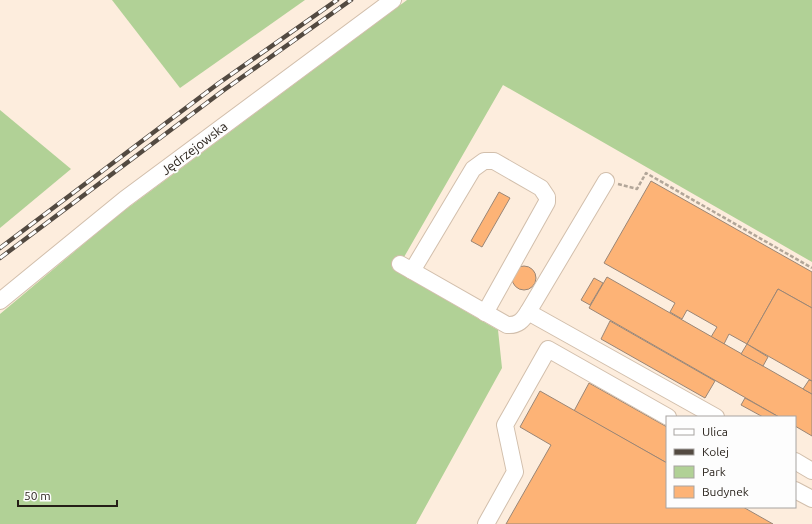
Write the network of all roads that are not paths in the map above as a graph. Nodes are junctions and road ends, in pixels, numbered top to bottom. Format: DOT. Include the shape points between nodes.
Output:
graph roads {
  1 [pos="393,0"];
  2 [pos="606,181"];
  3 [pos="0,301"];
  4 [pos="528,312"];
  5 [pos="485,313"];
  6 [pos="666,416"];
  7 [pos="714,416"];
  8 [pos="796,462"];
  9 [pos="812,471"];
  10 [pos="796,491"];
  11 [pos="812,499"];
  12 [pos="486,524"];
  1 -- 3 [label="lane, Jędrzejowska" via="125,199"];
  2 -- 4 [label="lane"];
  4 -- 5 [label="lane" via="522,320 512,325 507,325"];
  4 -- 7 [label="lane"];
  5 -- 5 [label="lane" via="406,268 473,169 484,161 494,161 541,188 547,202"];
  6 -- 12 [label="lane" via="548,349 505,425 516,472"];
  8 -- 9 [label="lane"];
  10 -- 11 [label="lane"];
}
